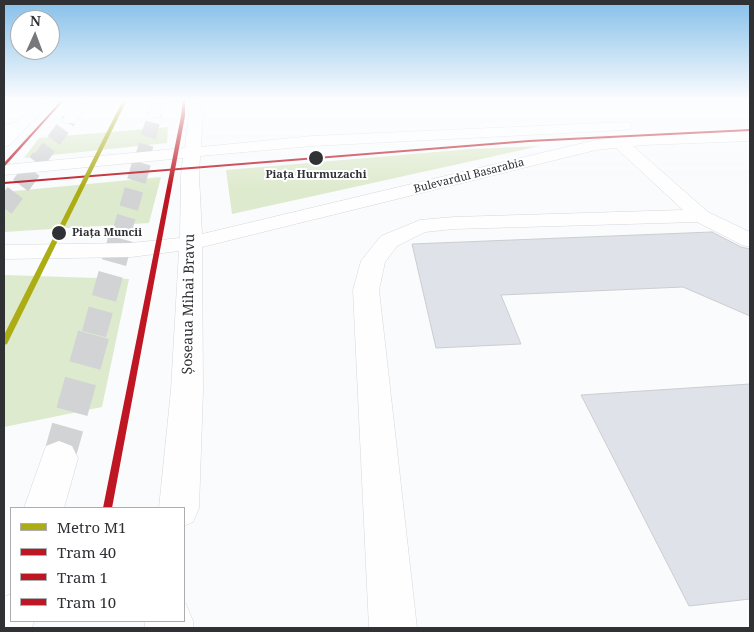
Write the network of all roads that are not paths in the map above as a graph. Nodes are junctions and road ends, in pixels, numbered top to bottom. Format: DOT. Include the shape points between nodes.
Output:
graph roads {
  1 [pos="16,129"];
  2 [pos="195,129"];
  3 [pos="549,129"];
  4 [pos="750,136"];
  5 [pos="4,142"];
  6 [pos="619,142"];
  7 [pos="193,152"];
  8 [pos="4,170"];
  9 [pos="701,216"];
  10 [pos="750,240"];
  11 [pos="191,244"];
  12 [pos="4,252"];
  13 [pos="59,458"];
  14 [pos="44,507"];
  15 [pos="179,507"];
  16 [pos="393,628"];
  1 -- 5 [label="main road"];
  2 -- 7 [label="main road, Șoseaua Mihai Bravu"];
  3 -- 7 [label="main road" via="330,140"];
  4 -- 6 [label="main road, Bulevardul Basarabia"];
  6 -- 9 [label="main road"];
  6 -- 11 [label="main road, Bulevardul Basarabia" via="582,148"];
  7 -- 8 [label="main road"];
  7 -- 11 [label="main road, Șoseaua Mihai Bravu"];
  9 -- 10 [label="main road"];
  9 -- 16 [label="main road" via="420,226 389,241 372,261 366,290"];
  11 -- 12 [label="main road, Bulevardul Basarabia" via="131,250"];
  11 -- 15 [label="main road, Șoseaua Mihai Bravu" via="188,390"];
  13 -- 14 [label="main road"];
}
